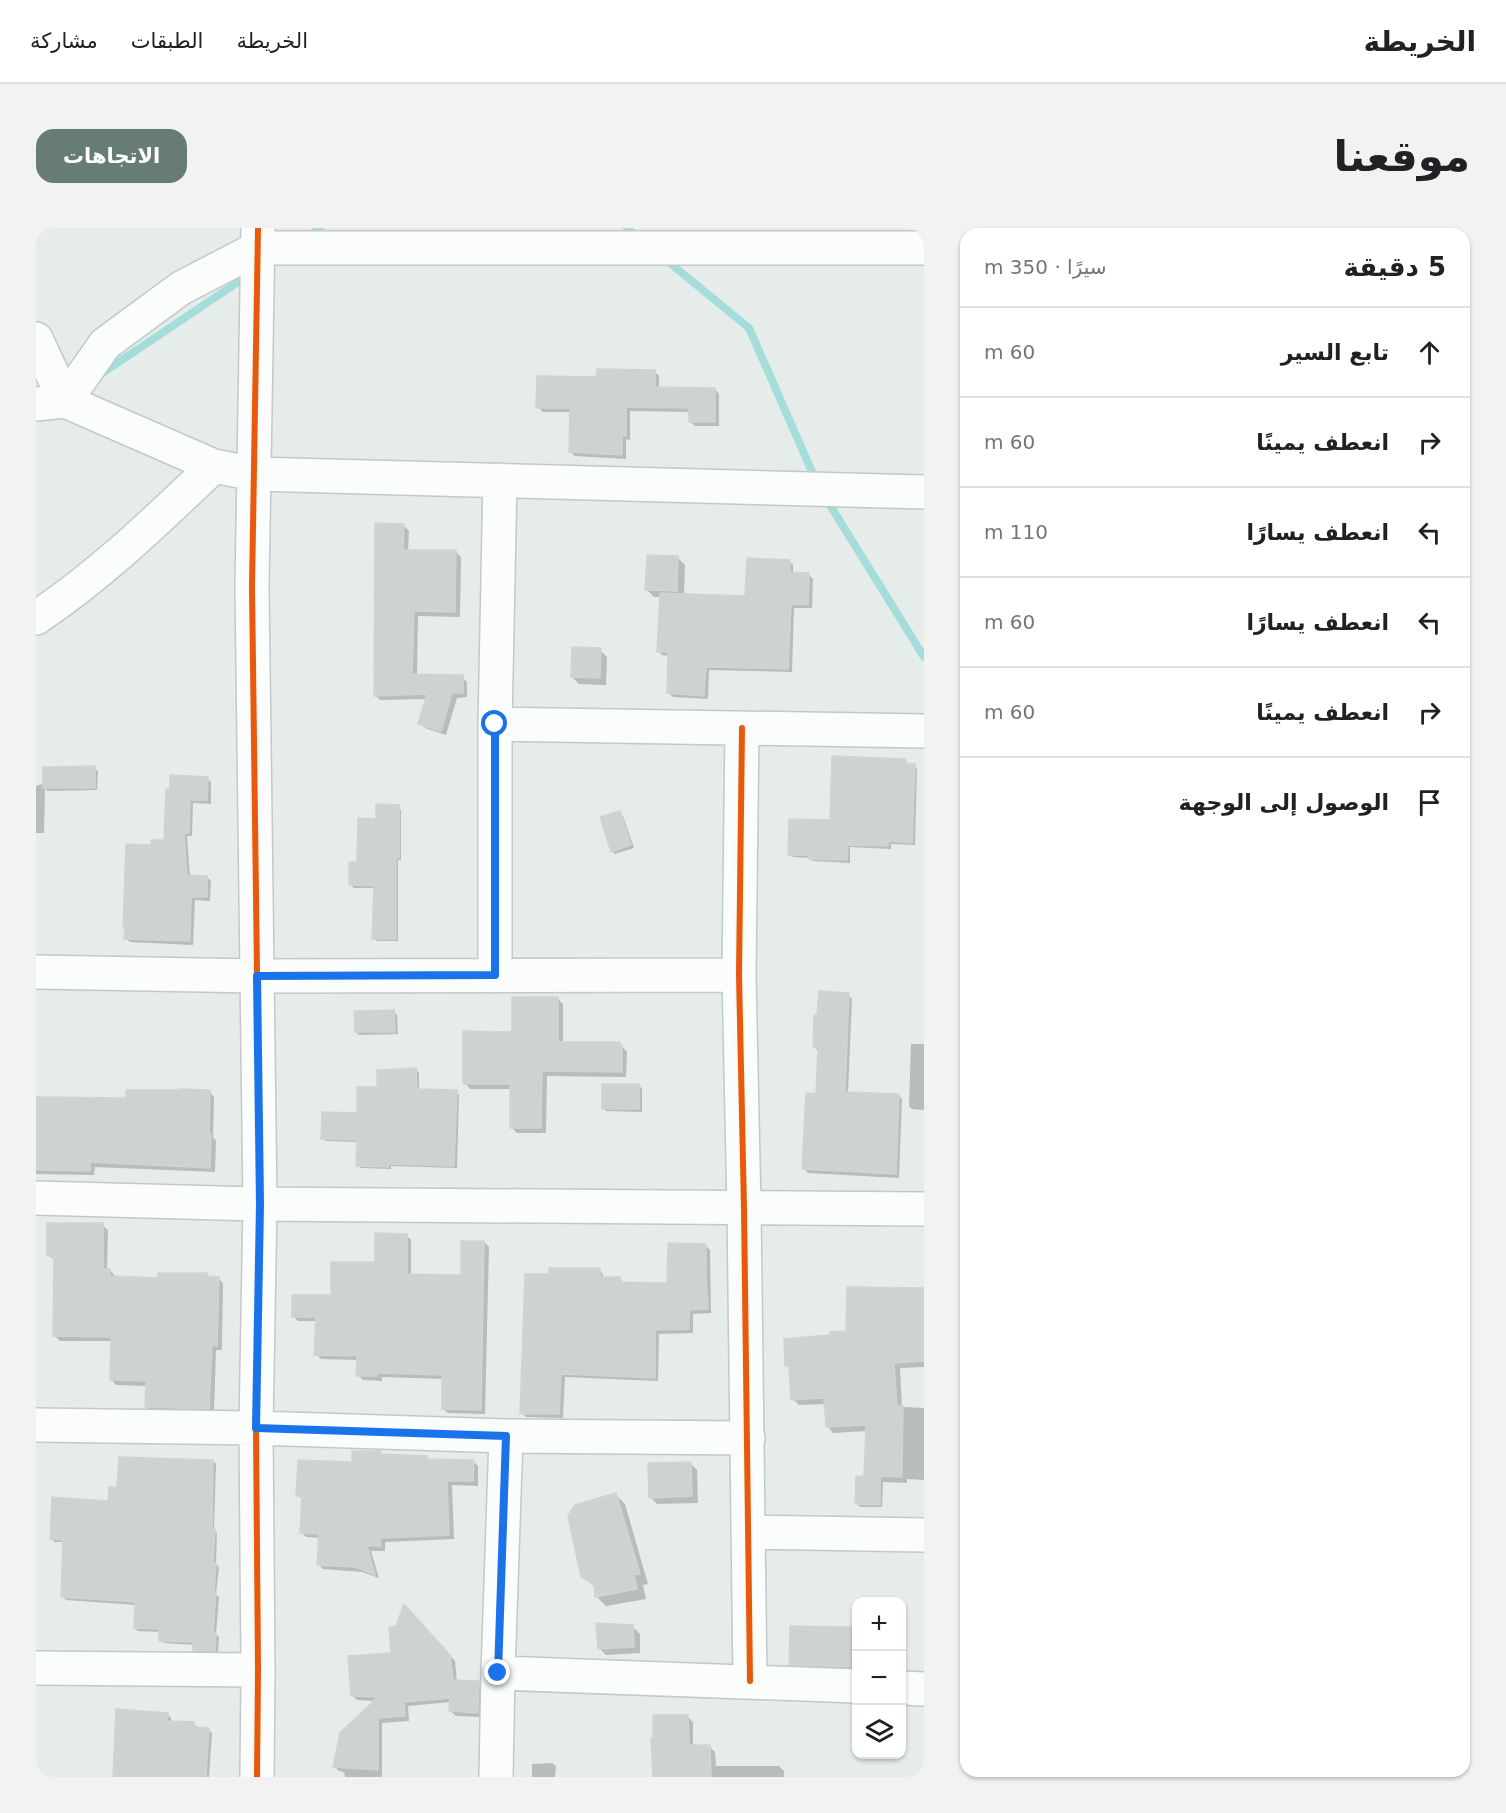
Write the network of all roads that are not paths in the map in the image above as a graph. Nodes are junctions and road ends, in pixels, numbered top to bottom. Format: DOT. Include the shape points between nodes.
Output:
graph roads {
  1 [pos="258,238"];
  2 [pos="741,238"];
  3 [pos="924,248"];
  4 [pos="36,339"];
  5 [pos="50,403"];
  6 [pos="214,466"];
  7 [pos="254,474"];
  8 [pos="500,480"];
  9 [pos="924,492"];
  10 [pos="36,618"];
  11 [pos="495,724"];
  12 [pos="742,728"];
  13 [pos="924,730"];
  14 [pos="36,972"];
  15 [pos="495,975"];
  16 [pos="739,975"];
  17 [pos="257,976"];
  18 [pos="36,1198"];
  19 [pos="260,1204"];
  20 [pos="744,1208"];
  21 [pos="924,1209"];
  22 [pos="36,1425"];
  23 [pos="256,1428"];
  24 [pos="506,1436"];
  25 [pos="748,1438"];
  26 [pos="748,1532"];
  27 [pos="924,1535"];
  28 [pos="36,1668"];
  29 [pos="258,1670"];
  30 [pos="498,1673"];
  31 [pos="750,1682"];
  32 [pos="852,1686"];
  33 [pos="906,1688"];
  34 [pos="924,1689"];
  35 [pos="257,1777"];
  36 [pos="496,1777"];
  1 -- 2 [label="street"];
  1 -- 5 [label="street" via="105,344"];
  1 -- 7 [label="street"];
  2 -- 3 [label="street"];
  4 -- 5 [label="street"];
  5 -- 6 [label="street"];
  6 -- 7 [label="street"];
  6 -- 10 [label="street" via="139,538"];
  7 -- 8 [label="street"];
  7 -- 17 [label="street"];
  8 -- 9 [label="street"];
  8 -- 11 [label="street"];
  11 -- 12 [label="street"];
  11 -- 15 [label="street"];
  12 -- 13 [label="street"];
  12 -- 16 [label="street"];
  14 -- 17 [label="street"];
  15 -- 16 [label="street"];
  15 -- 17 [label="street"];
  16 -- 20 [label="street"];
  17 -- 19 [label="street"];
  18 -- 19 [label="street"];
  19 -- 20 [label="street"];
  19 -- 23 [label="street"];
  20 -- 21 [label="street"];
  20 -- 25 [label="street"];
  22 -- 23 [label="street"];
  23 -- 24 [label="street"];
  23 -- 29 [label="street"];
  24 -- 25 [label="street"];
  24 -- 30 [label="street"];
  25 -- 26 [label="street"];
  26 -- 27 [label="street"];
  26 -- 31 [label="street"];
  28 -- 29 [label="street"];
  29 -- 35 [label="street"];
  30 -- 31 [label="street"];
  30 -- 36 [label="street"];
  31 -- 32 [label="street"];
  33 -- 34 [label="street"];
}
